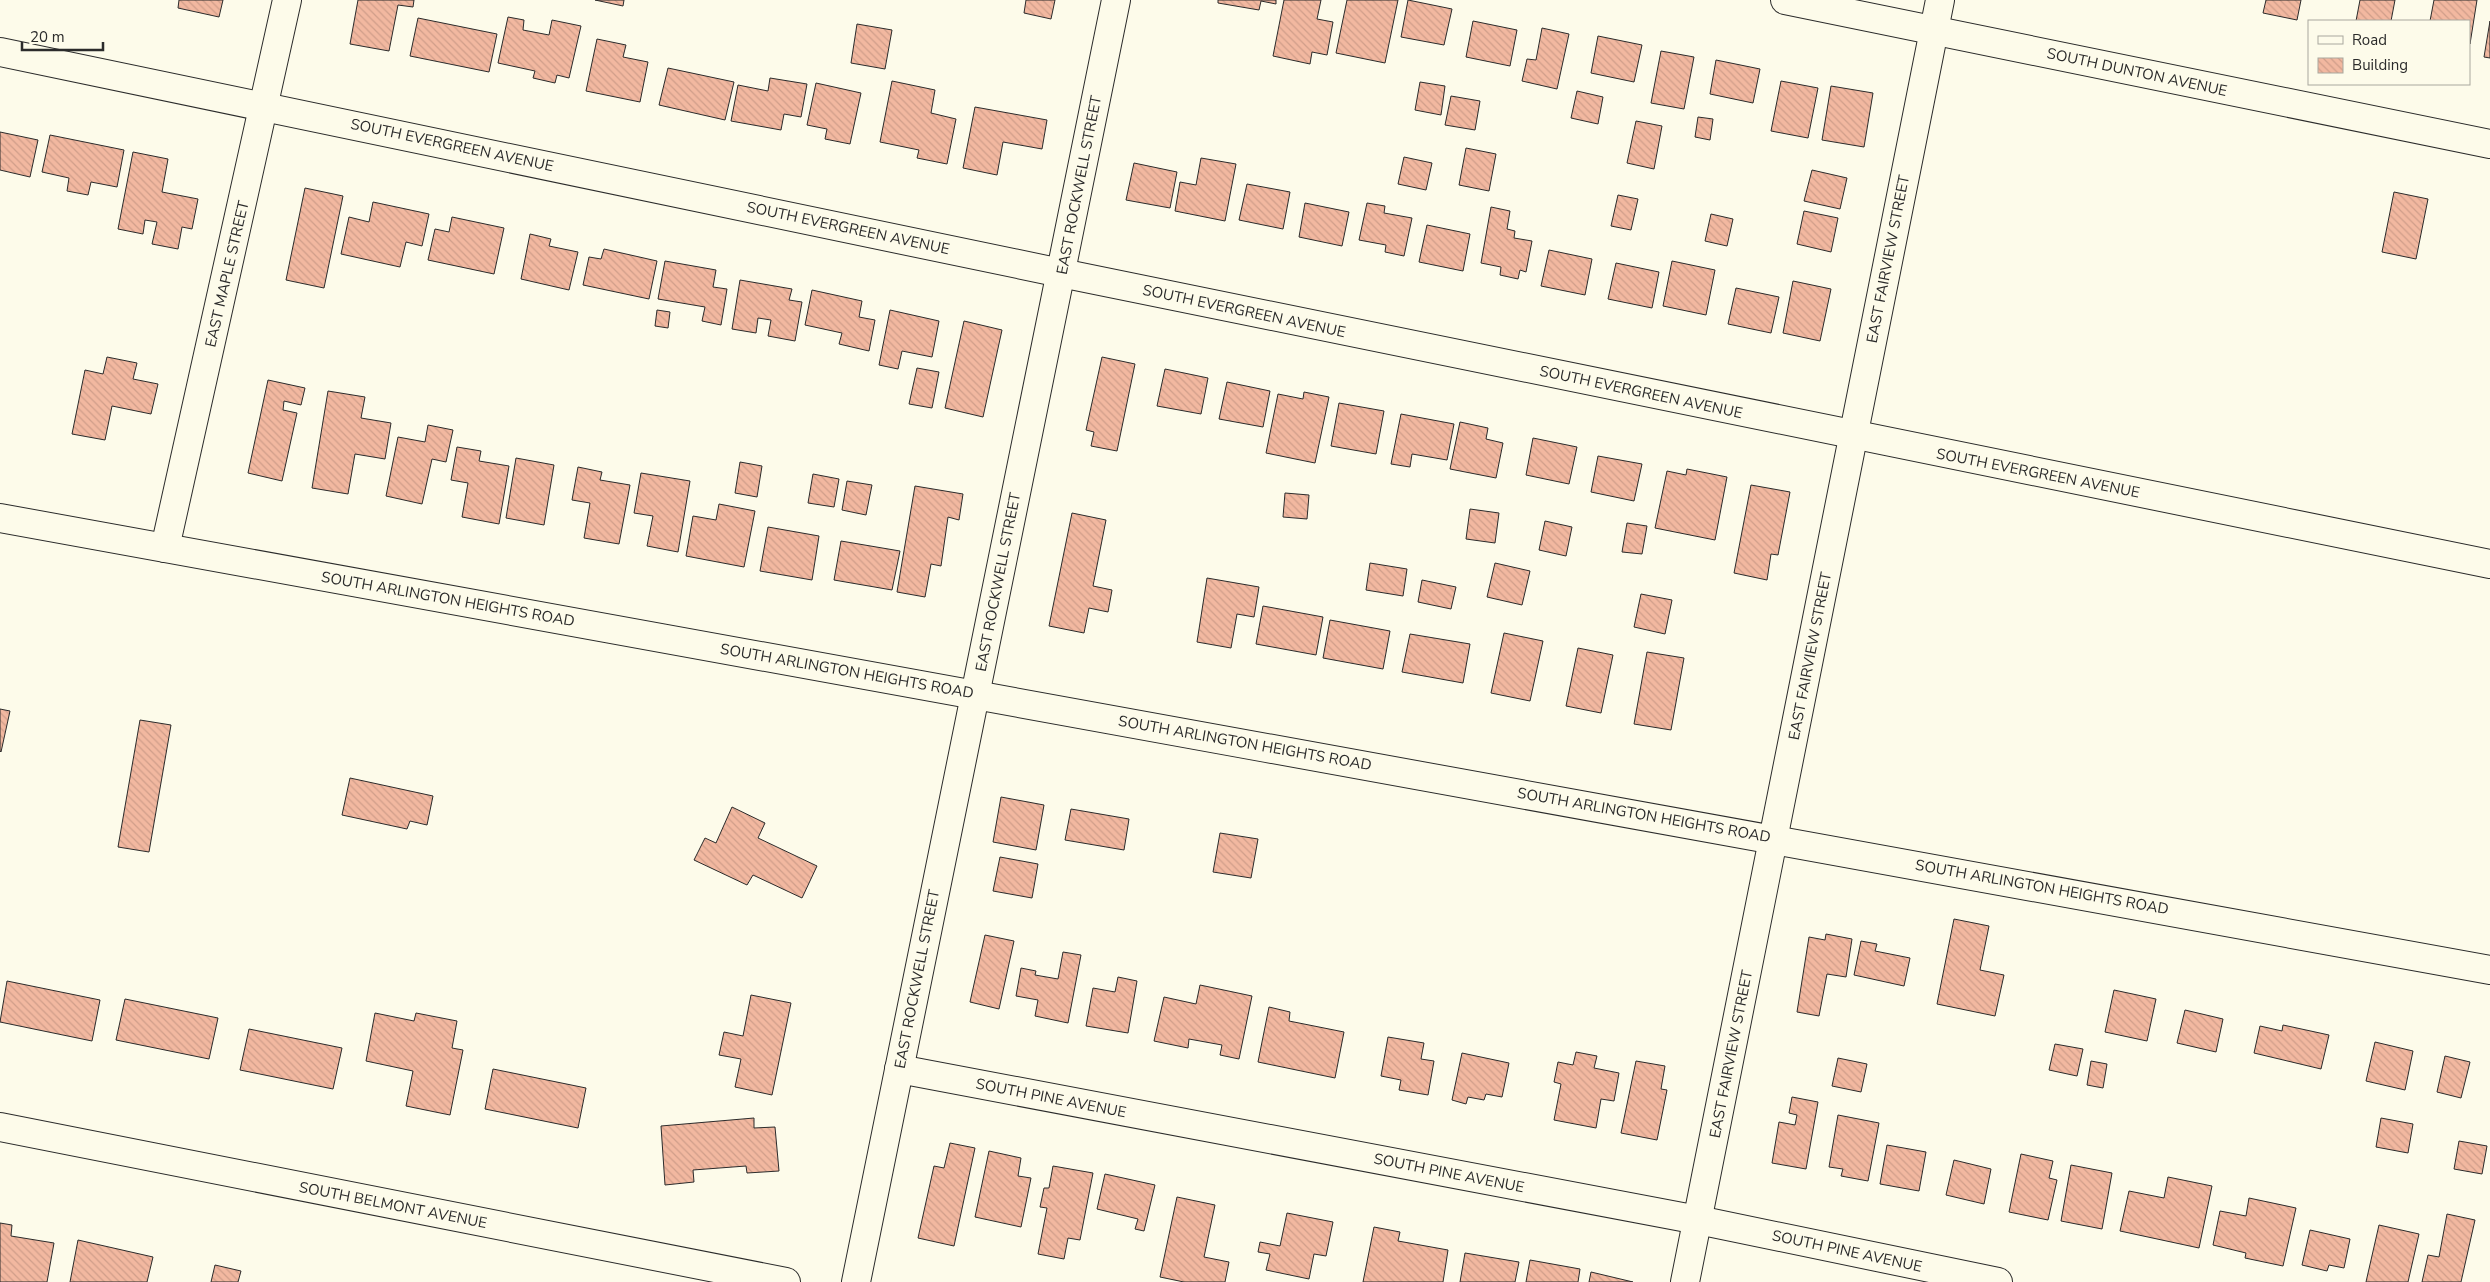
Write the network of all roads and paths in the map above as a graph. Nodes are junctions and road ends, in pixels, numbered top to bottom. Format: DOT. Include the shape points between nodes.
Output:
graph roads {
  1 [pos="287,0"];
  2 [pos="1116,0"];
  3 [pos="1785,0"];
  4 [pos="1940,0"];
  5 [pos="1934,30"];
  6 [pos="0,52"];
  7 [pos="265,106"];
  8 [pos="2490,144"];
  9 [pos="1061,273"];
  10 [pos="1853,436"];
  11 [pos="0,518"];
  12 [pos="165,548"];
  13 [pos="2490,564"];
  14 [pos="975,694"];
  15 [pos="1774,839"];
  16 [pos="2490,970"];
  17 [pos="899,1069"];
  18 [pos="0,1128"];
  19 [pos="1698,1220"];
  20 [pos="786,1282"];
  21 [pos="856,1282"];
  22 [pos="1685,1282"];
  23 [pos="1998,1282"];
  1 -- 7 [label="street, EAST MAPLE STREET"];
  2 -- 9 [label="street, EAST ROCKWELL STREET"];
  3 -- 5 [label="street, SOUTH DUNTON AVENUE"];
  4 -- 5 [label="street, EAST FAIRVIEW STREET"];
  5 -- 8 [label="street, SOUTH DUNTON AVENUE"];
  5 -- 10 [label="street, EAST FAIRVIEW STREET"];
  6 -- 7 [label="street, SOUTH EVERGREEN AVENUE"];
  7 -- 9 [label="street, SOUTH EVERGREEN AVENUE"];
  7 -- 12 [label="street, EAST MAPLE STREET"];
  9 -- 10 [label="street, SOUTH EVERGREEN AVENUE"];
  9 -- 14 [label="street, EAST ROCKWELL STREET"];
  10 -- 13 [label="street, SOUTH EVERGREEN AVENUE"];
  10 -- 15 [label="street, EAST FAIRVIEW STREET"];
  11 -- 12 [label="street, SOUTH ARLINGTON HEIGHTS ROAD"];
  12 -- 14 [label="street, SOUTH ARLINGTON HEIGHTS ROAD"];
  14 -- 15 [label="street, SOUTH ARLINGTON HEIGHTS ROAD"];
  14 -- 17 [label="street, EAST ROCKWELL STREET"];
  15 -- 16 [label="street, SOUTH ARLINGTON HEIGHTS ROAD"];
  15 -- 19 [label="street, EAST FAIRVIEW STREET"];
  17 -- 19 [label="street, SOUTH PINE AVENUE"];
  17 -- 21 [label="street, EAST ROCKWELL STREET"];
  18 -- 20 [label="street, SOUTH BELMONT AVENUE"];
  19 -- 22 [label="street, EAST FAIRVIEW STREET"];
  19 -- 23 [label="street, SOUTH PINE AVENUE"];
}
